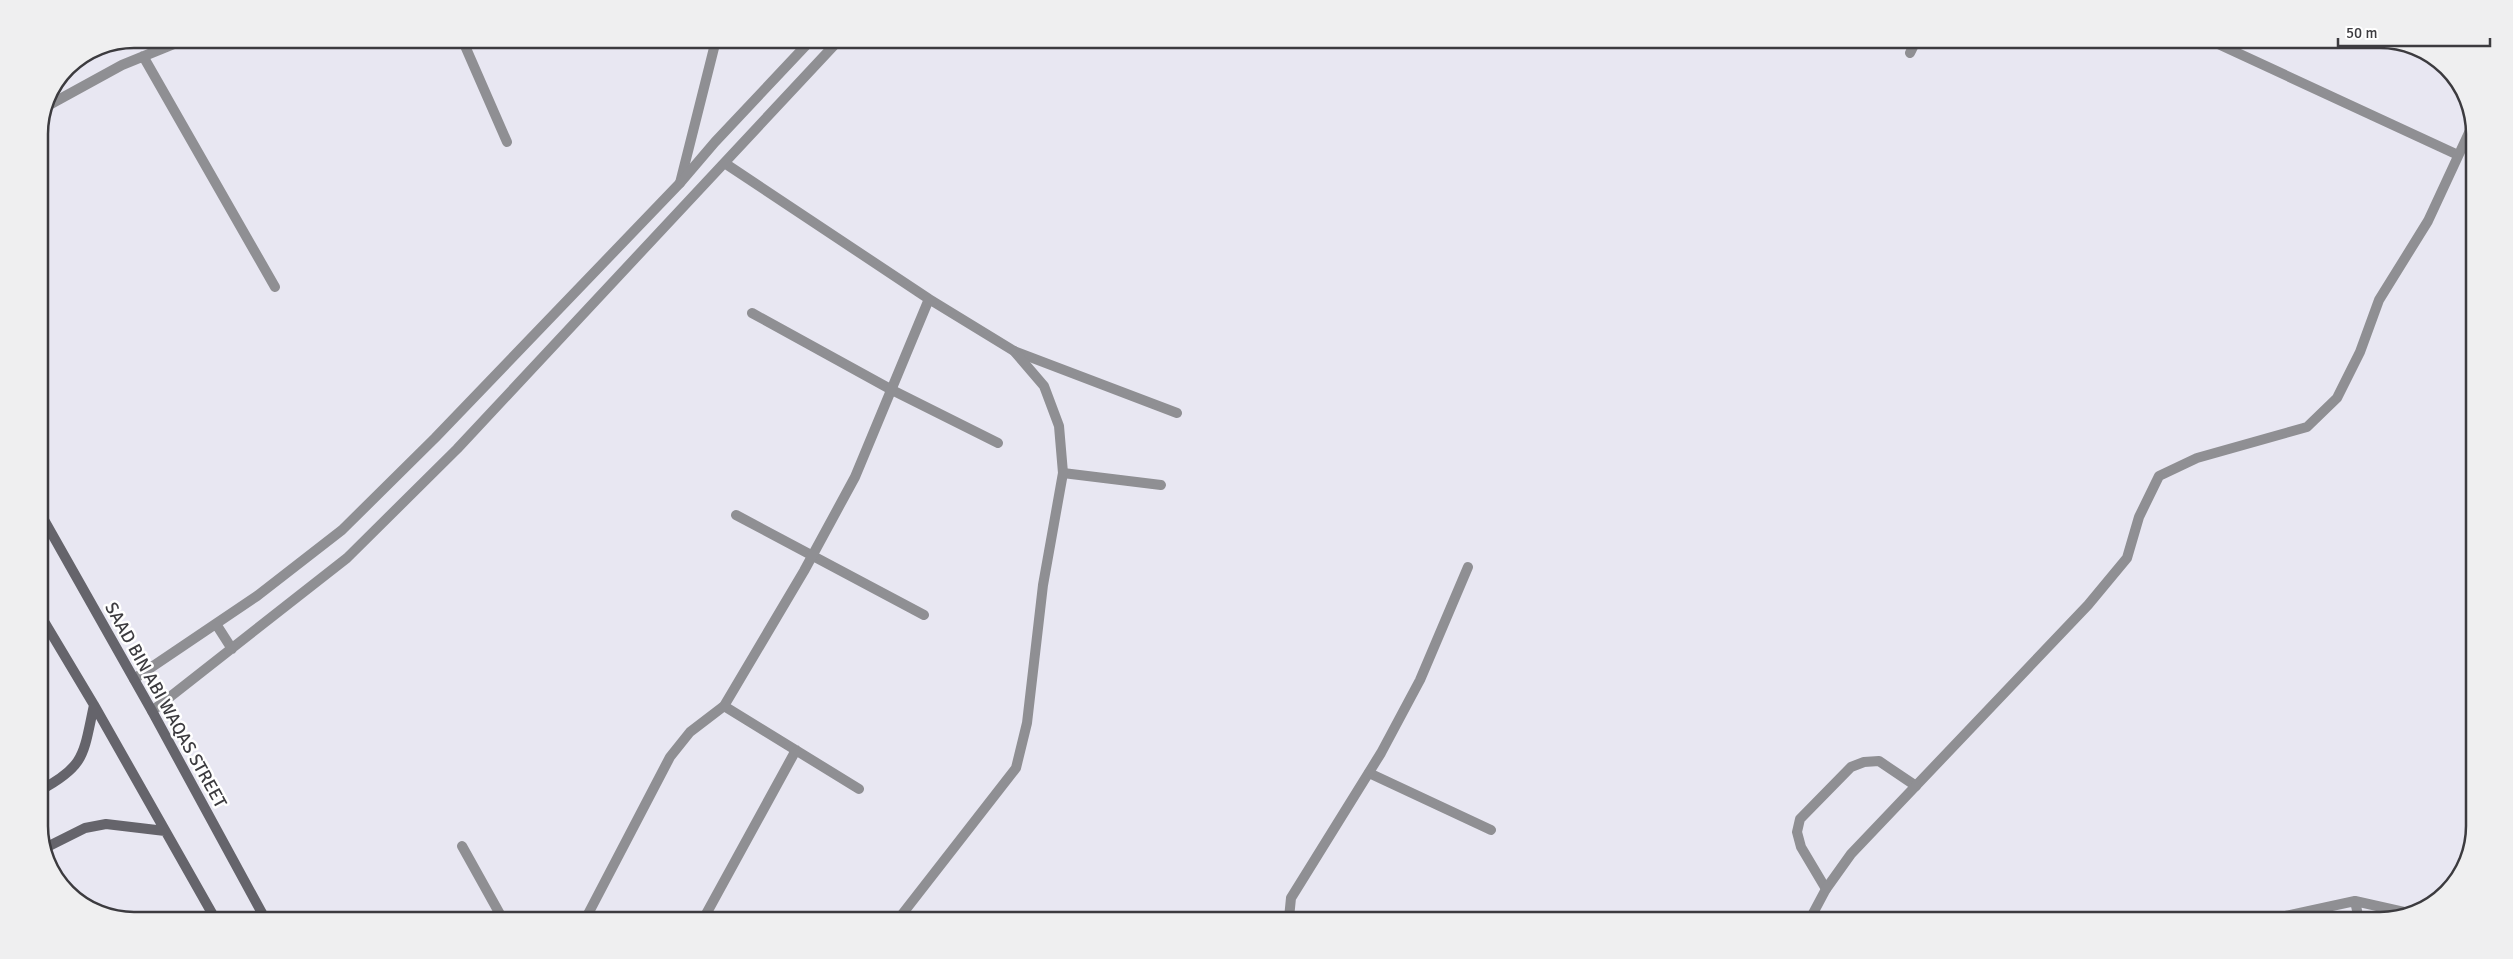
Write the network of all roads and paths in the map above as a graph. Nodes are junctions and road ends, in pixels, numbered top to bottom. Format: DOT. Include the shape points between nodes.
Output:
graph roads {
  1 [pos="163,48"];
  2 [pos="466,48"];
  3 [pos="714,48"];
  4 [pos="803,48"];
  5 [pos="832,48"];
  6 [pos="1912,48"];
  7 [pos="2225,48"];
  8 [pos="1910,53"];
  9 [pos="143,56"];
  10 [pos="53,103"];
  11 [pos="2465,140"];
  12 [pos="507,142"];
  13 [pos="2458,155"];
  14 [pos="726,164"];
  15 [pos="680,183"];
  16 [pos="275,287"];
  17 [pos="929,299"];
  18 [pos="752,313"];
  19 [pos="1014,352"];
  20 [pos="892,390"];
  21 [pos="1177,413"];
  22 [pos="998,443"];
  23 [pos="1063,473"];
  24 [pos="1161,485"];
  25 [pos="736,515"];
  26 [pos="48,527"];
  27 [pos="812,555"];
  28 [pos="1468,567"];
  29 [pos="924,615"];
  30 [pos="216,624"];
  31 [pos="48,628"];
  32 [pos="232,649"];
  33 [pos="134,679"];
  34 [pos="94,705"];
  35 [pos="724,706"];
  36 [pos="152,711"];
  37 [pos="796,750"];
  38 [pos="1369,772"];
  39 [pos="48,786"];
  40 [pos="1916,786"];
  41 [pos="859,789"];
  42 [pos="1491,830"];
  43 [pos="165,831"];
  44 [pos="50,845"];
  45 [pos="462,846"];
  46 [pos="1826,889"];
  47 [pos="2355,901"];
  48 [pos="2395,910"];
  49 [pos="211,912"];
  50 [pos="261,912"];
  51 [pos="499,912"];
  52 [pos="589,912"];
  53 [pos="707,912"];
  54 [pos="904,912"];
  55 [pos="1290,912"];
  56 [pos="1814,912"];
  57 [pos="2303,912"];
  58 [pos="2357,912"];
  1 -- 9 [label="street"];
  2 -- 12 [label="street"];
  3 -- 15 [label="street"];
  4 -- 15 [label="street"];
  5 -- 14 [label="street"];
  6 -- 8 [label="street"];
  7 -- 13 [label="street"];
  9 -- 10 [label="street"];
  9 -- 16 [label="street"];
  11 -- 13 [label="street"];
  13 -- 40 [label="street" via="2428,221 2379,300 2360,352 2337,398 2307,427 2197,458 2159,476 2139,517 2127,558 2088,605"];
  14 -- 17 [label="street"];
  14 -- 32 [label="street" via="457,449 347,558"];
  15 -- 30 [label="street" via="442,431 342,530"];
  17 -- 19 [label="street"];
  17 -- 20 [label="street"];
  18 -- 20 [label="street"];
  19 -- 21 [label="street"];
  19 -- 23 [label="street" via="1044,386 1059,426"];
  20 -- 22 [label="street"];
  20 -- 27 [label="street" via="855,477"];
  23 -- 24 [label="street"];
  23 -- 54 [label="street" via="1043,585 1028,723 1016,768"];
  25 -- 27 [label="street"];
  26 -- 33 [label="main road, SAAD BIN ABI WAQAS STREET"];
  27 -- 29 [label="street"];
  27 -- 35 [label="street"];
  28 -- 38 [label="street" via="1420,680"];
  30 -- 32 [label="street"];
  30 -- 33 [label="street"];
  31 -- 34 [label="main road"];
  32 -- 36 [label="street"];
  33 -- 36 [label="main road, SAAD BIN ABI WAQAS STREET"];
  34 -- 39 [label="main road" via="85,746 76,767"];
  34 -- 43 [label="main road"];
  35 -- 37 [label="street"];
  35 -- 52 [label="street" via="690,732 670,757"];
  36 -- 50 [label="main road, SAAD BIN ABI WAQAS STREET"];
  37 -- 41 [label="street"];
  37 -- 53 [label="street"];
  38 -- 42 [label="street"];
  38 -- 55 [label="street" via="1291,898"];
  40 -- 46 [label="street" via="1851,854"];
  40 -- 46 [label="street" via="1879,761 1864,762 1851,767 1800,818 1797,832 1800,847"];
  43 -- 44 [label="main road" via="106,824 85,828"];
  43 -- 49 [label="main road"];
  45 -- 51 [label="street"];
  46 -- 56 [label="street"];
  47 -- 48 [label="street"];
  47 -- 57 [label="street"];
  47 -- 58 [label="street"];
}
